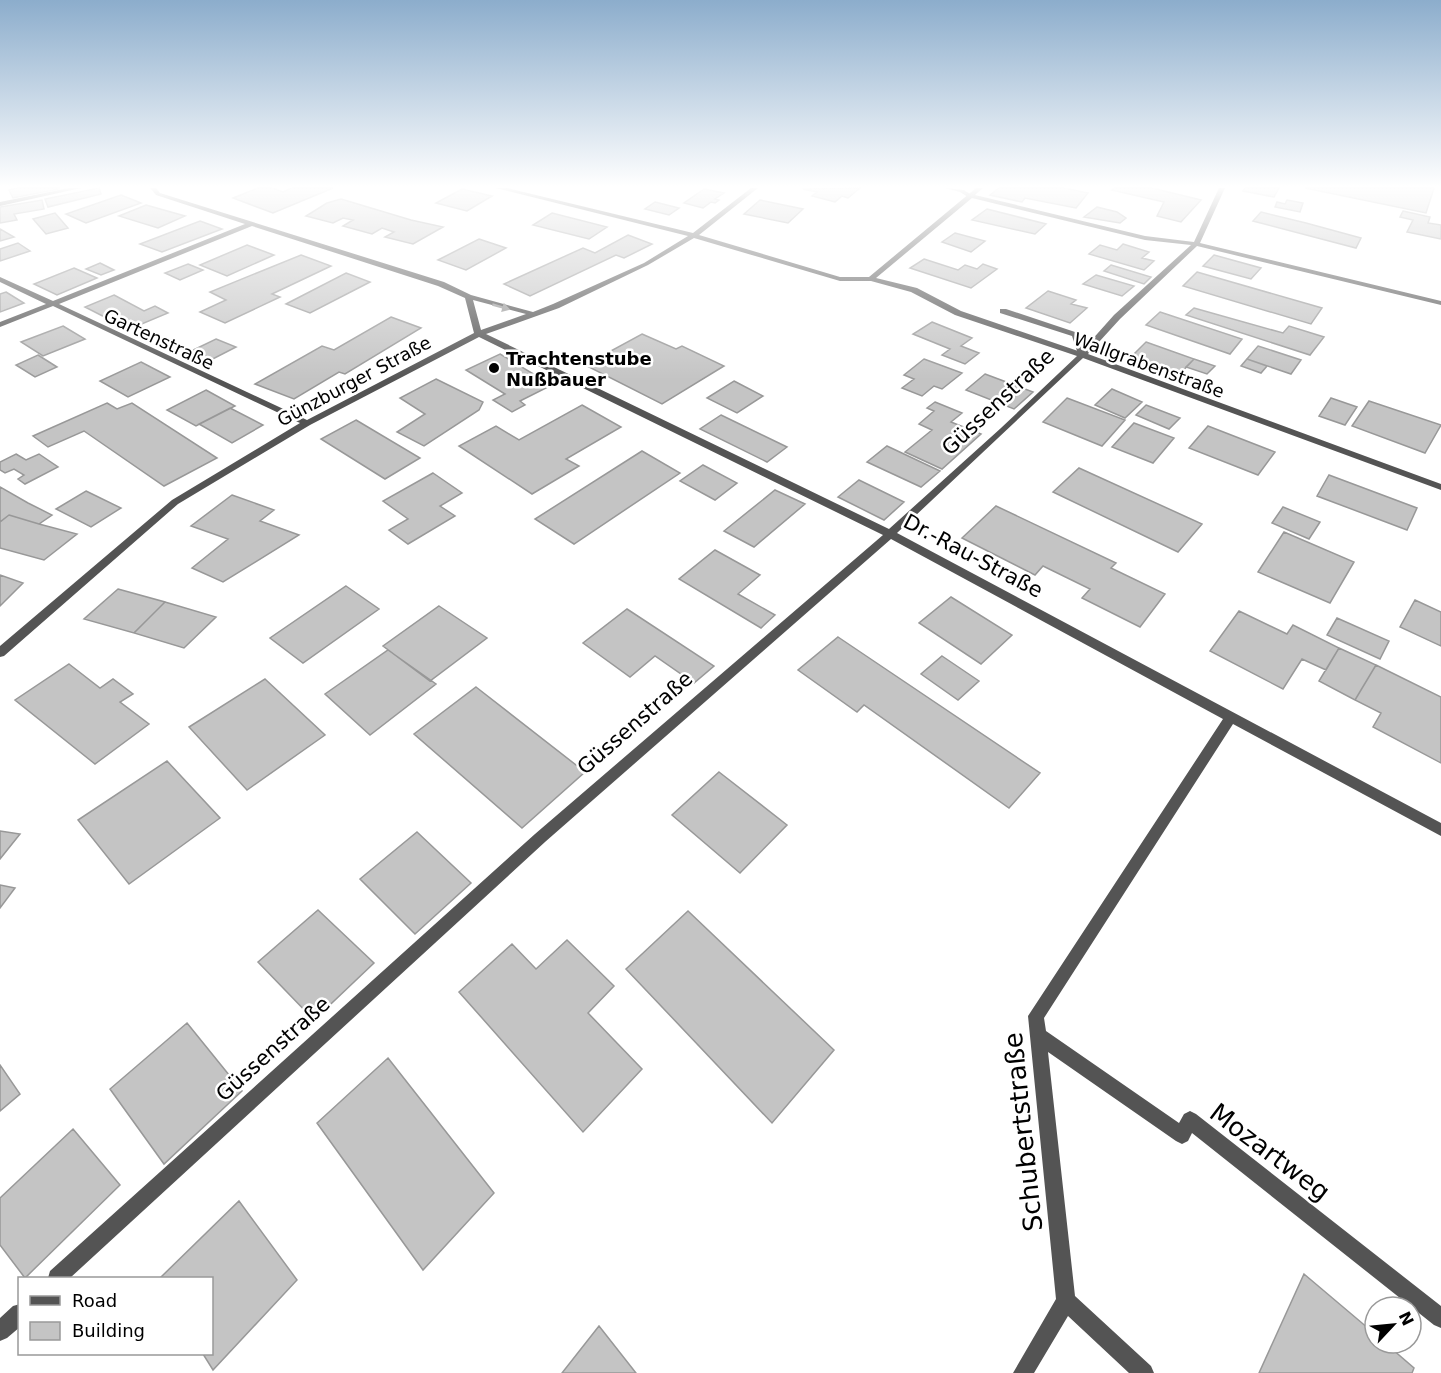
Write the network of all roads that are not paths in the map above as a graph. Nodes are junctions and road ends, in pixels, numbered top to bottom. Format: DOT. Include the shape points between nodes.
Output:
graph roads {
  1 [pos="183,252"];
  2 [pos="343,252"];
  3 [pos="667,252"];
  4 [pos="749,252"];
  5 [pos="901,252"];
  6 [pos="1187,252"];
  7 [pos="1230,252"];
  8 [pos="0,279"];
  9 [pos="872,279"];
  10 [pos="468,297"];
  11 [pos="1441,303"];
  12 [pos="52,306"];
  13 [pos="1003,311"];
  14 [pos="535,314"];
  15 [pos="0,325"];
  16 [pos="478,334"];
  17 [pos="1082,355"];
  18 [pos="307,423"];
  19 [pos="1441,487"];
  20 [pos="890,534"];
  21 [pos="0,653"];
  22 [pos="1231,716"];
  23 [pos="1441,830"];
  24 [pos="1038,1035"];
  25 [pos="58,1277"];
  26 [pos="1066,1301"];
  27 [pos="18,1315"];
  28 [pos="1441,1318"];
  29 [pos="0,1331"];
  30 [pos="1023,1373"];
  31 [pos="1144,1373"];
  1 -- 12 [label="street"];
  2 -- 10 [label="street" via="441,284"];
  3 -- 14 [label="street, Günzburger Straße"];
  4 -- 9 [label="street, Wallgrabenstraße" via="840,279"];
  5 -- 9 [label="street"];
  6 -- 17 [label="street, Güssenstraße"];
  7 -- 11 [label="street"];
  8 -- 12 [label="street, Gartenstraße"];
  9 -- 17 [label="street, Wallgrabenstraße" via="914,290 958,313"];
  10 -- 14 [label="street, one-way"];
  10 -- 16 [label="street"];
  12 -- 15 [label="street"];
  12 -- 18 [label="street, Gartenstraße"];
  13 -- 17 [label="street" via="1075,335"];
  14 -- 16 [label="street, Günzburger Straße"];
  16 -- 18 [label="street, Günzburger Straße"];
  16 -- 20 [label="street, Dr.-Rau-Straße"];
  17 -- 19 [label="street, Wallgrabenstraße"];
  17 -- 20 [label="street, Güssenstraße"];
  18 -- 21 [label="street, Günzburger Straße" via="176,502"];
  20 -- 22 [label="street, Dr.-Rau-Straße"];
  20 -- 25 [label="street, Güssenstraße" via="540,838"];
  22 -- 23 [label="street, Dr.-Rau-Straße"];
  22 -- 24 [label="street, Schubertstraße" via="1036,1016"];
  24 -- 26 [label="street, Schubertstraße"];
  24 -- 28 [label="street, Mozartweg" via="1182,1135 1190,1120"];
  26 -- 30 [label="street"];
  26 -- 31 [label="street"];
  27 -- 29 [label="street"];
}
